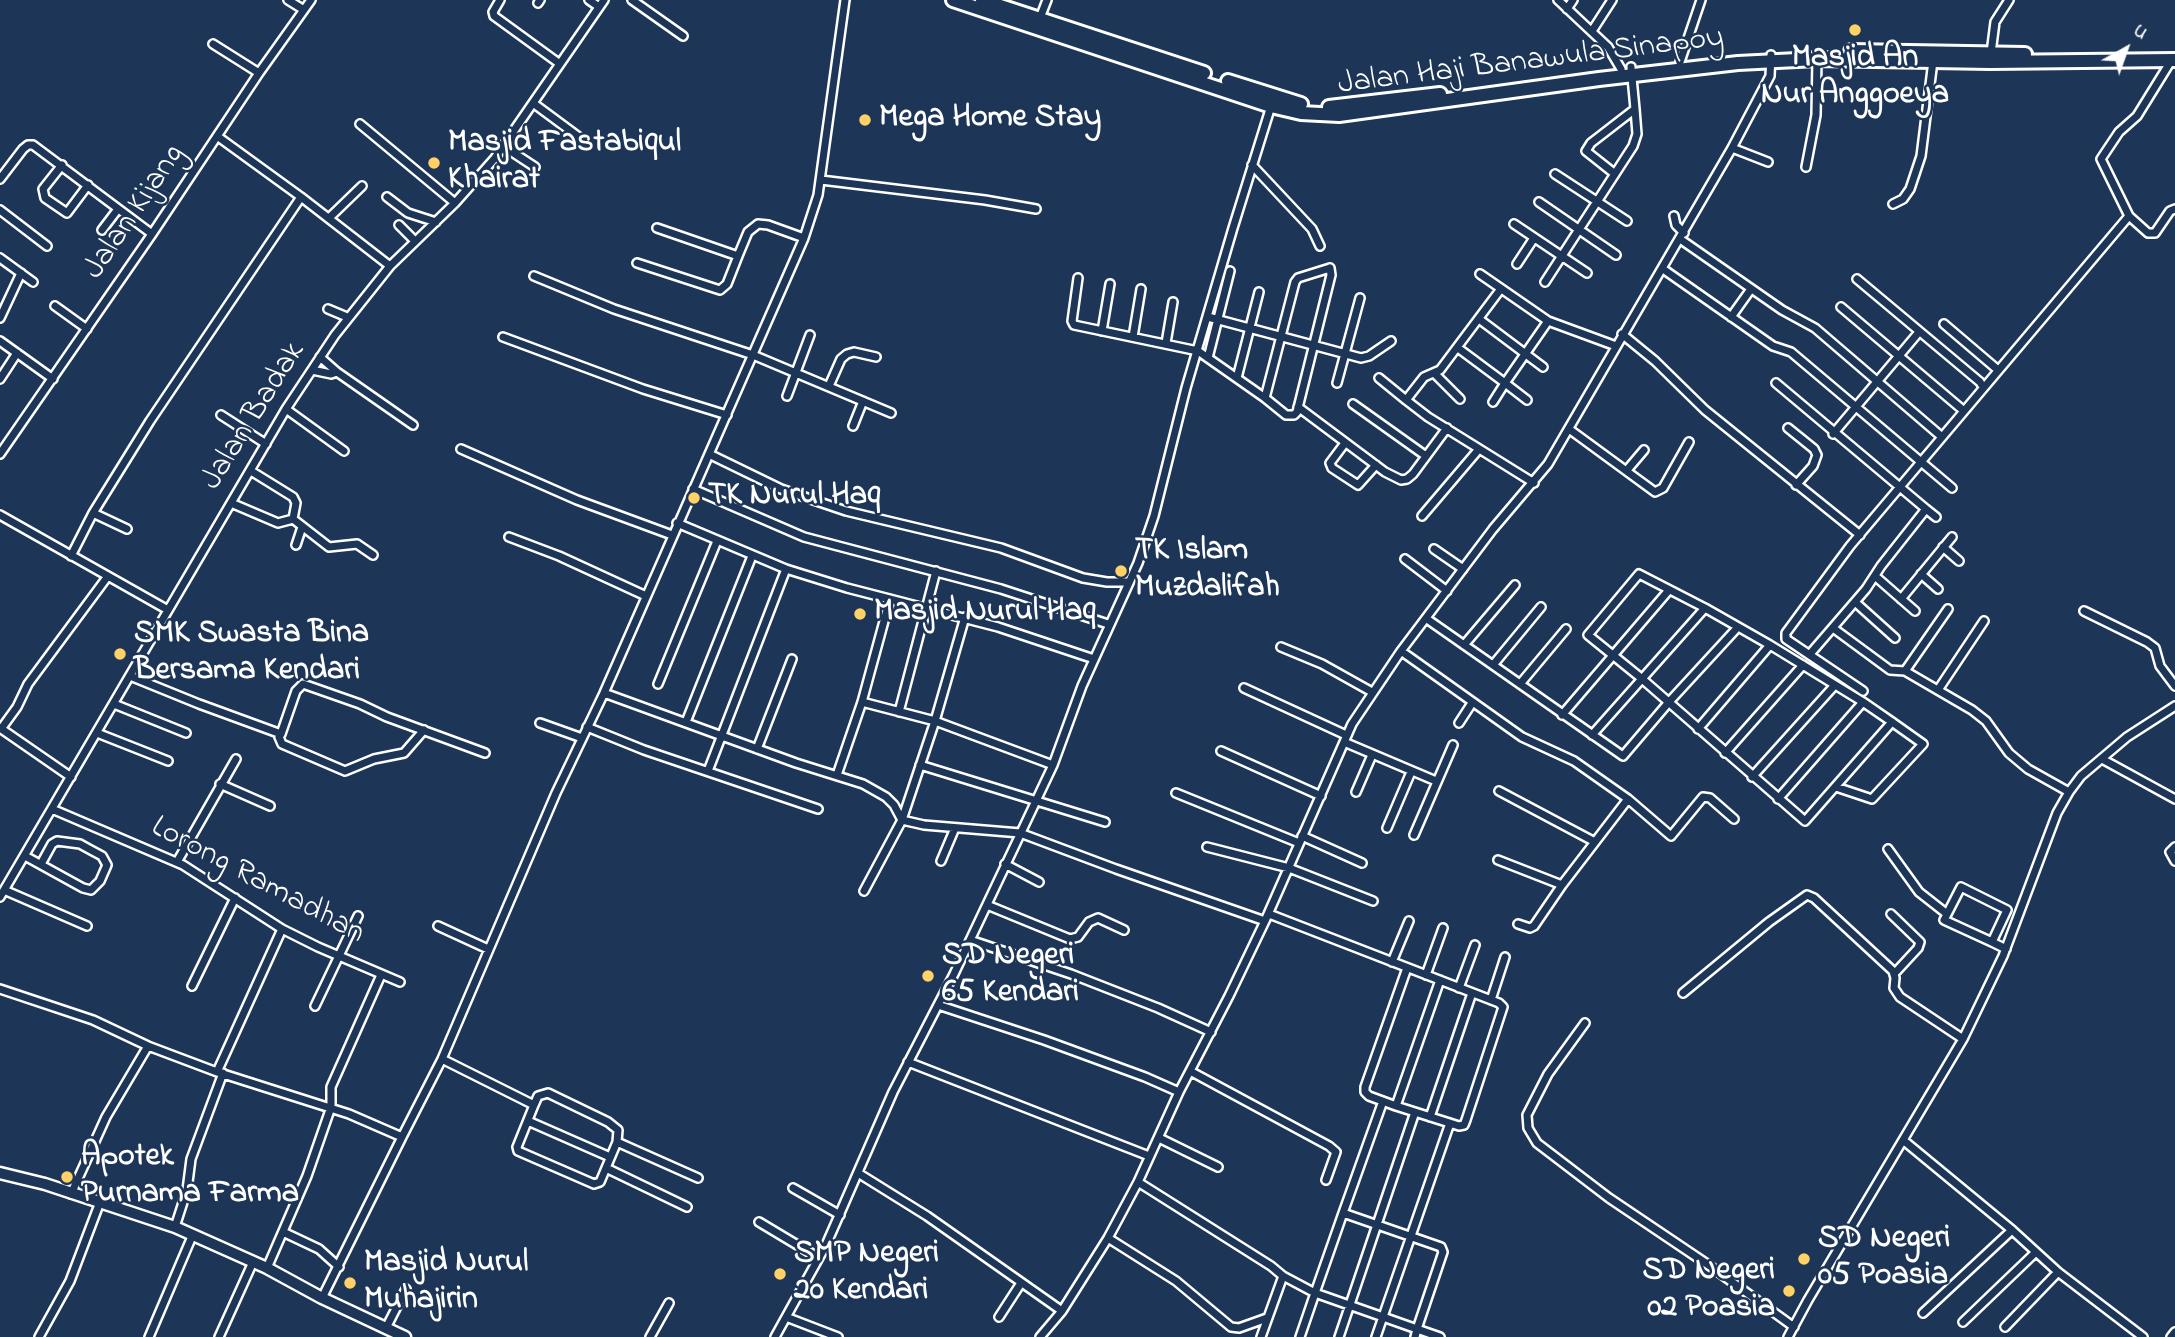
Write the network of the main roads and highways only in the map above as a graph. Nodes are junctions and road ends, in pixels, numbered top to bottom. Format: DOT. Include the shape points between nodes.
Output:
graph roads {
  1 [pos="953,0"];
  2 [pos="982,0"];
  3 [pos="1881,55"];
  4 [pos="2174,57"];
  5 [pos="1772,58"];
  6 [pos="1628,71"];
  7 [pos="1302,109"];
  1 -- 7 [label="highway, Jalan Haji Banawula Sinapoy" via="1271,106"];
  2 -- 7 [label="highway, Jalan Haji Banawula Sinapoy"];
  3 -- 4 [label="highway, Jalan Haji Banawula Sinapoy"];
  3 -- 4 [label="highway, Jalan Haji Banawula Sinapoy" via="1933,61"];
  3 -- 5 [label="highway, Jalan Haji Banawula Sinapoy"];
  3 -- 5 [label="highway, Jalan Haji Banawula Sinapoy"];
  5 -- 6 [label="highway, Jalan Haji Banawula Sinapoy"];
  5 -- 6 [label="highway, Jalan Haji Banawula Sinapoy" via="1680,62"];
  6 -- 7 [label="highway, Jalan Haji Banawula Sinapoy"];
}
